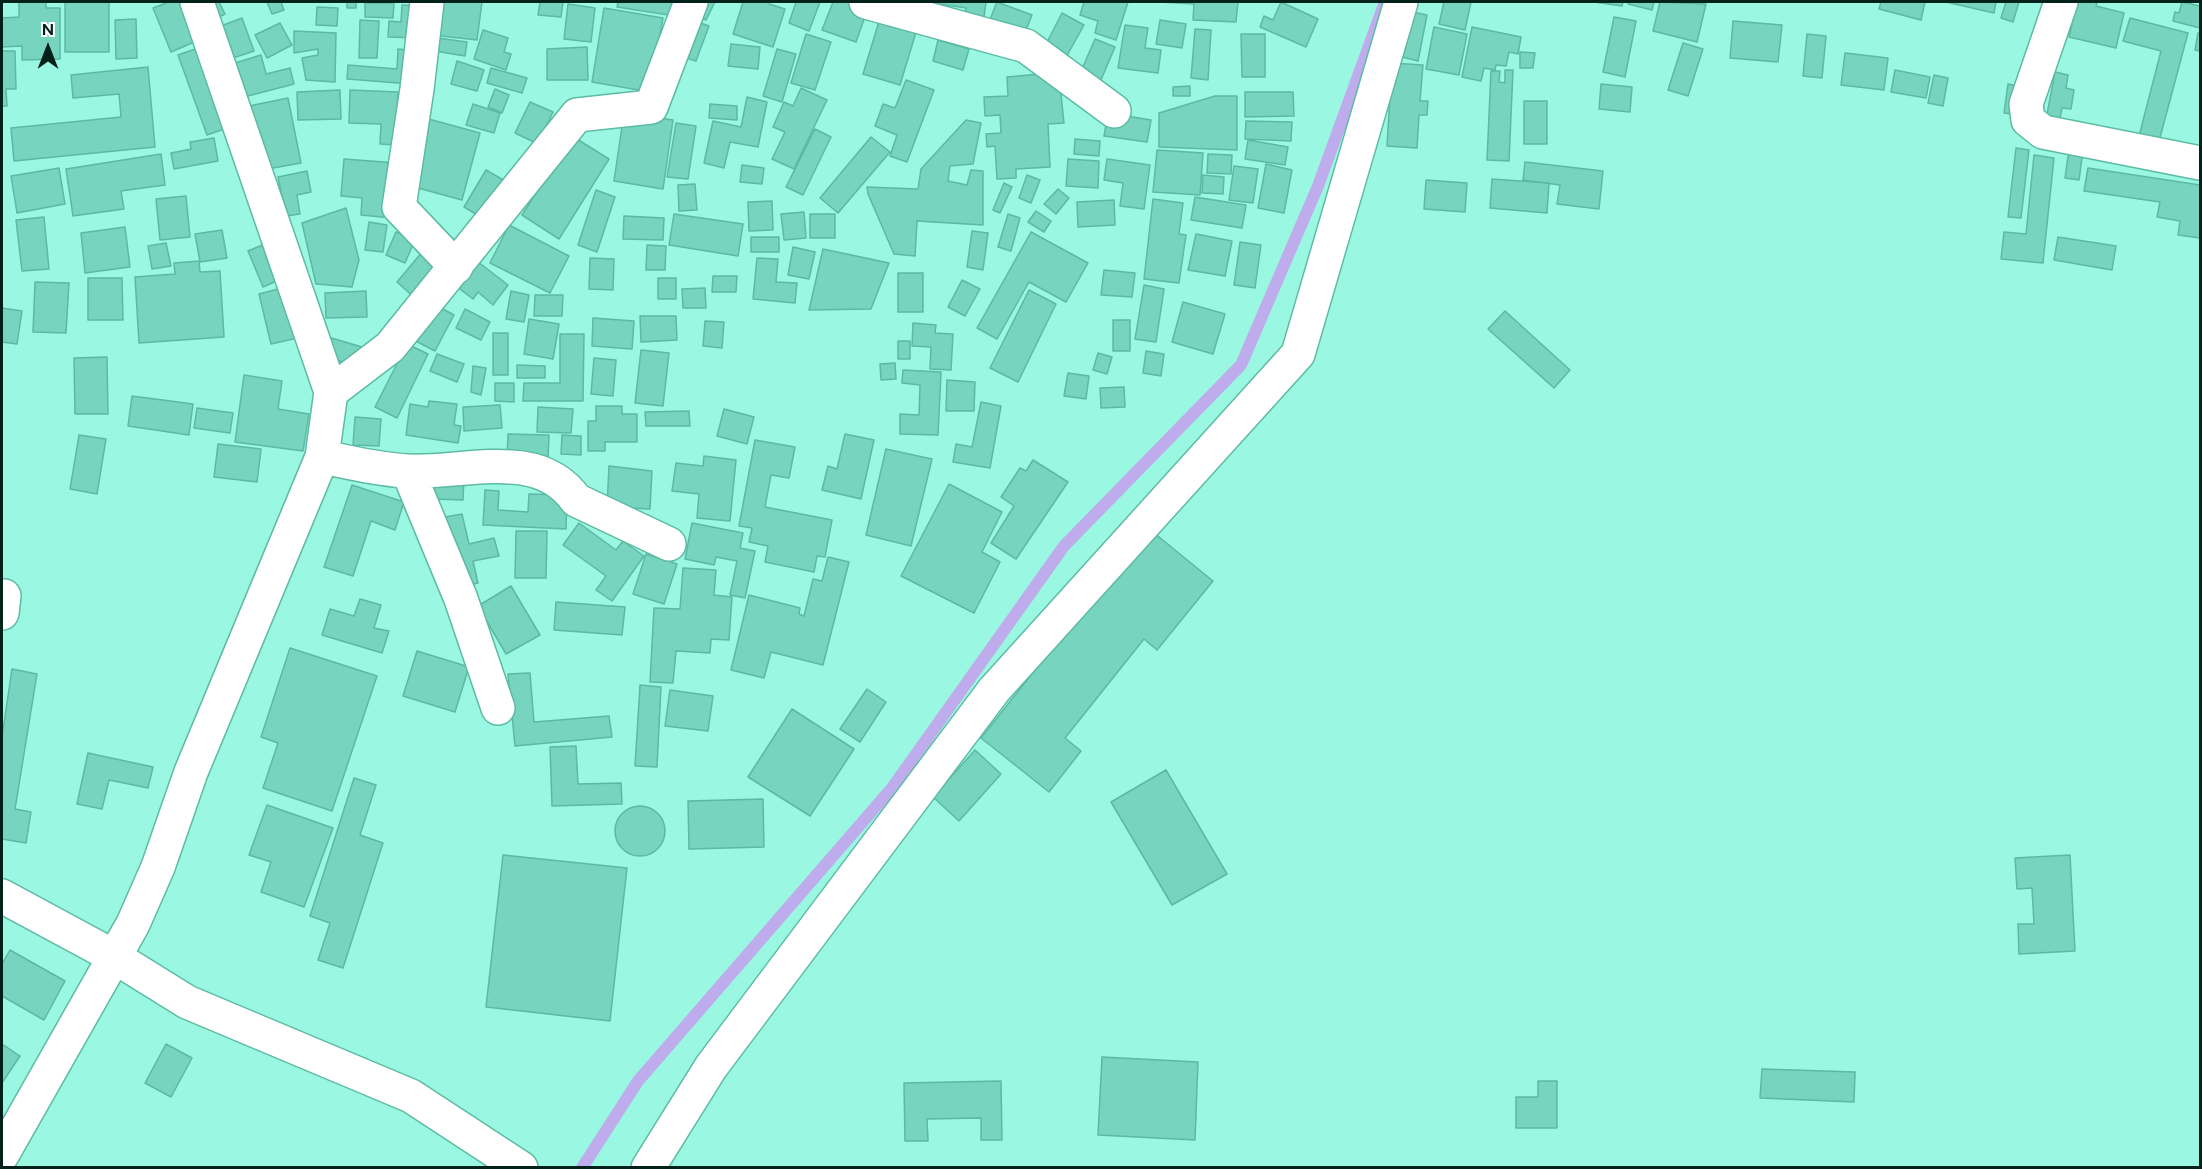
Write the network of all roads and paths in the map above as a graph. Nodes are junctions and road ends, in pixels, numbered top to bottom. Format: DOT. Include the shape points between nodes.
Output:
graph roads {
  1 [pos="197,2"];
  2 [pos="427,2"];
  3 [pos="691,2"];
  4 [pos="866,2"];
  5 [pos="1401,2"];
  6 [pos="2061,2"];
  7 [pos="1114,111"];
  8 [pos="2200,163"];
  9 [pos="456,267"];
  10 [pos="331,392"];
  11 [pos="322,458"];
  12 [pos="408,471"];
  13 [pos="669,544"];
  14 [pos="498,708"];
  15 [pos="2,896"];
  16 [pos="113,956"];
  17 [pos="2,1155"];
  18 [pos="520,1166"];
  19 [pos="648,1167"];
  1 -- 10 [label="street"];
  2 -- 9 [label="street" via="399,207"];
  3 -- 9 [label="street" via="651,107 577,114"];
  4 -- 7 [label="street" via="1026,46"];
  5 -- 19 [label="street" via="1298,354 994,690 711,1067"];
  6 -- 8 [label="street" via="2026,104 2028,120 2043,132"];
  9 -- 10 [label="street" via="390,347"];
  10 -- 11 [label="street"];
  11 -- 12 [label="street"];
  11 -- 16 [label="street" via="191,772 158,867 133,924"];
  12 -- 13 [label="street" via="533,469 568,489 576,501"];
  12 -- 14 [label="street" via="460,599"];
  15 -- 16 [label="street"];
  16 -- 17 [label="street"];
  16 -- 18 [label="street" via="187,1002 411,1096"];
}
